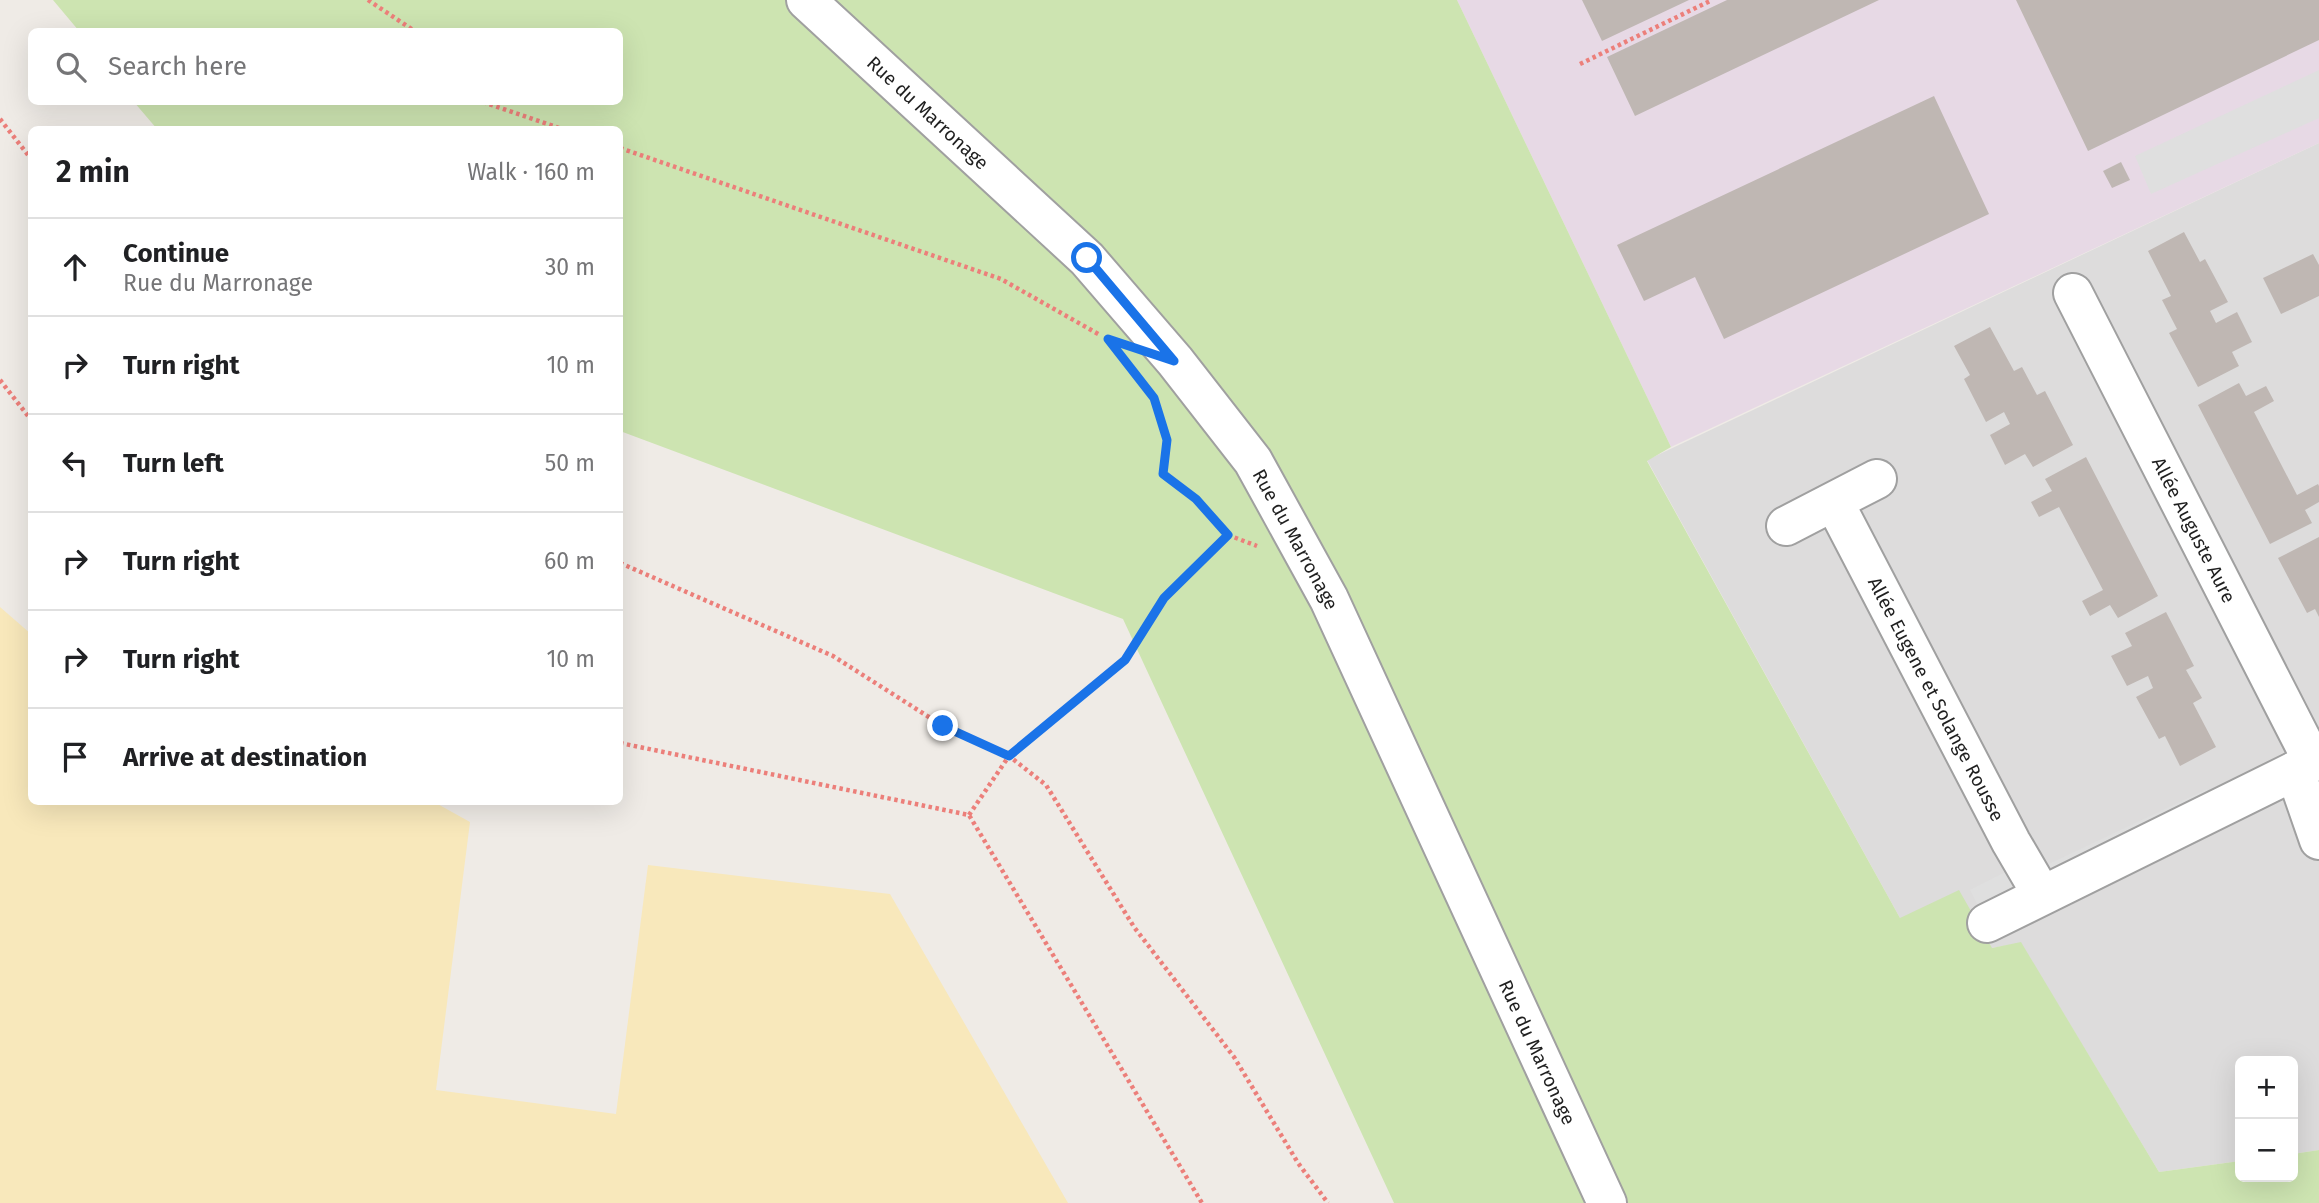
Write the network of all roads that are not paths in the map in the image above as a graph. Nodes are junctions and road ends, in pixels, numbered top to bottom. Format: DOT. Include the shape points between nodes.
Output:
graph roads {
  1 [pos="806,0"];
  2 [pos="2073,293"];
  3 [pos="1877,480"];
  4 [pos="1834,502"];
  5 [pos="1786,526"];
  6 [pos="2309,764"];
  7 [pos="2319,840"];
  8 [pos="2042,895"];
  9 [pos="1987,923"];
  10 [pos="1608,1203"];
  1 -- 10 [label="street, Rue du Marronage" via="1087,258 1253,461 1329,599"];
  2 -- 6 [label="street, Allée Auguste Aure"];
  3 -- 4 [label="street"];
  4 -- 5 [label="street"];
  4 -- 8 [label="street, Allée Eugene et Solange Rousse"];
  6 -- 7 [label="street, Allée Auguste Aure"];
  6 -- 8 [label="street"];
  8 -- 9 [label="street"];
}
